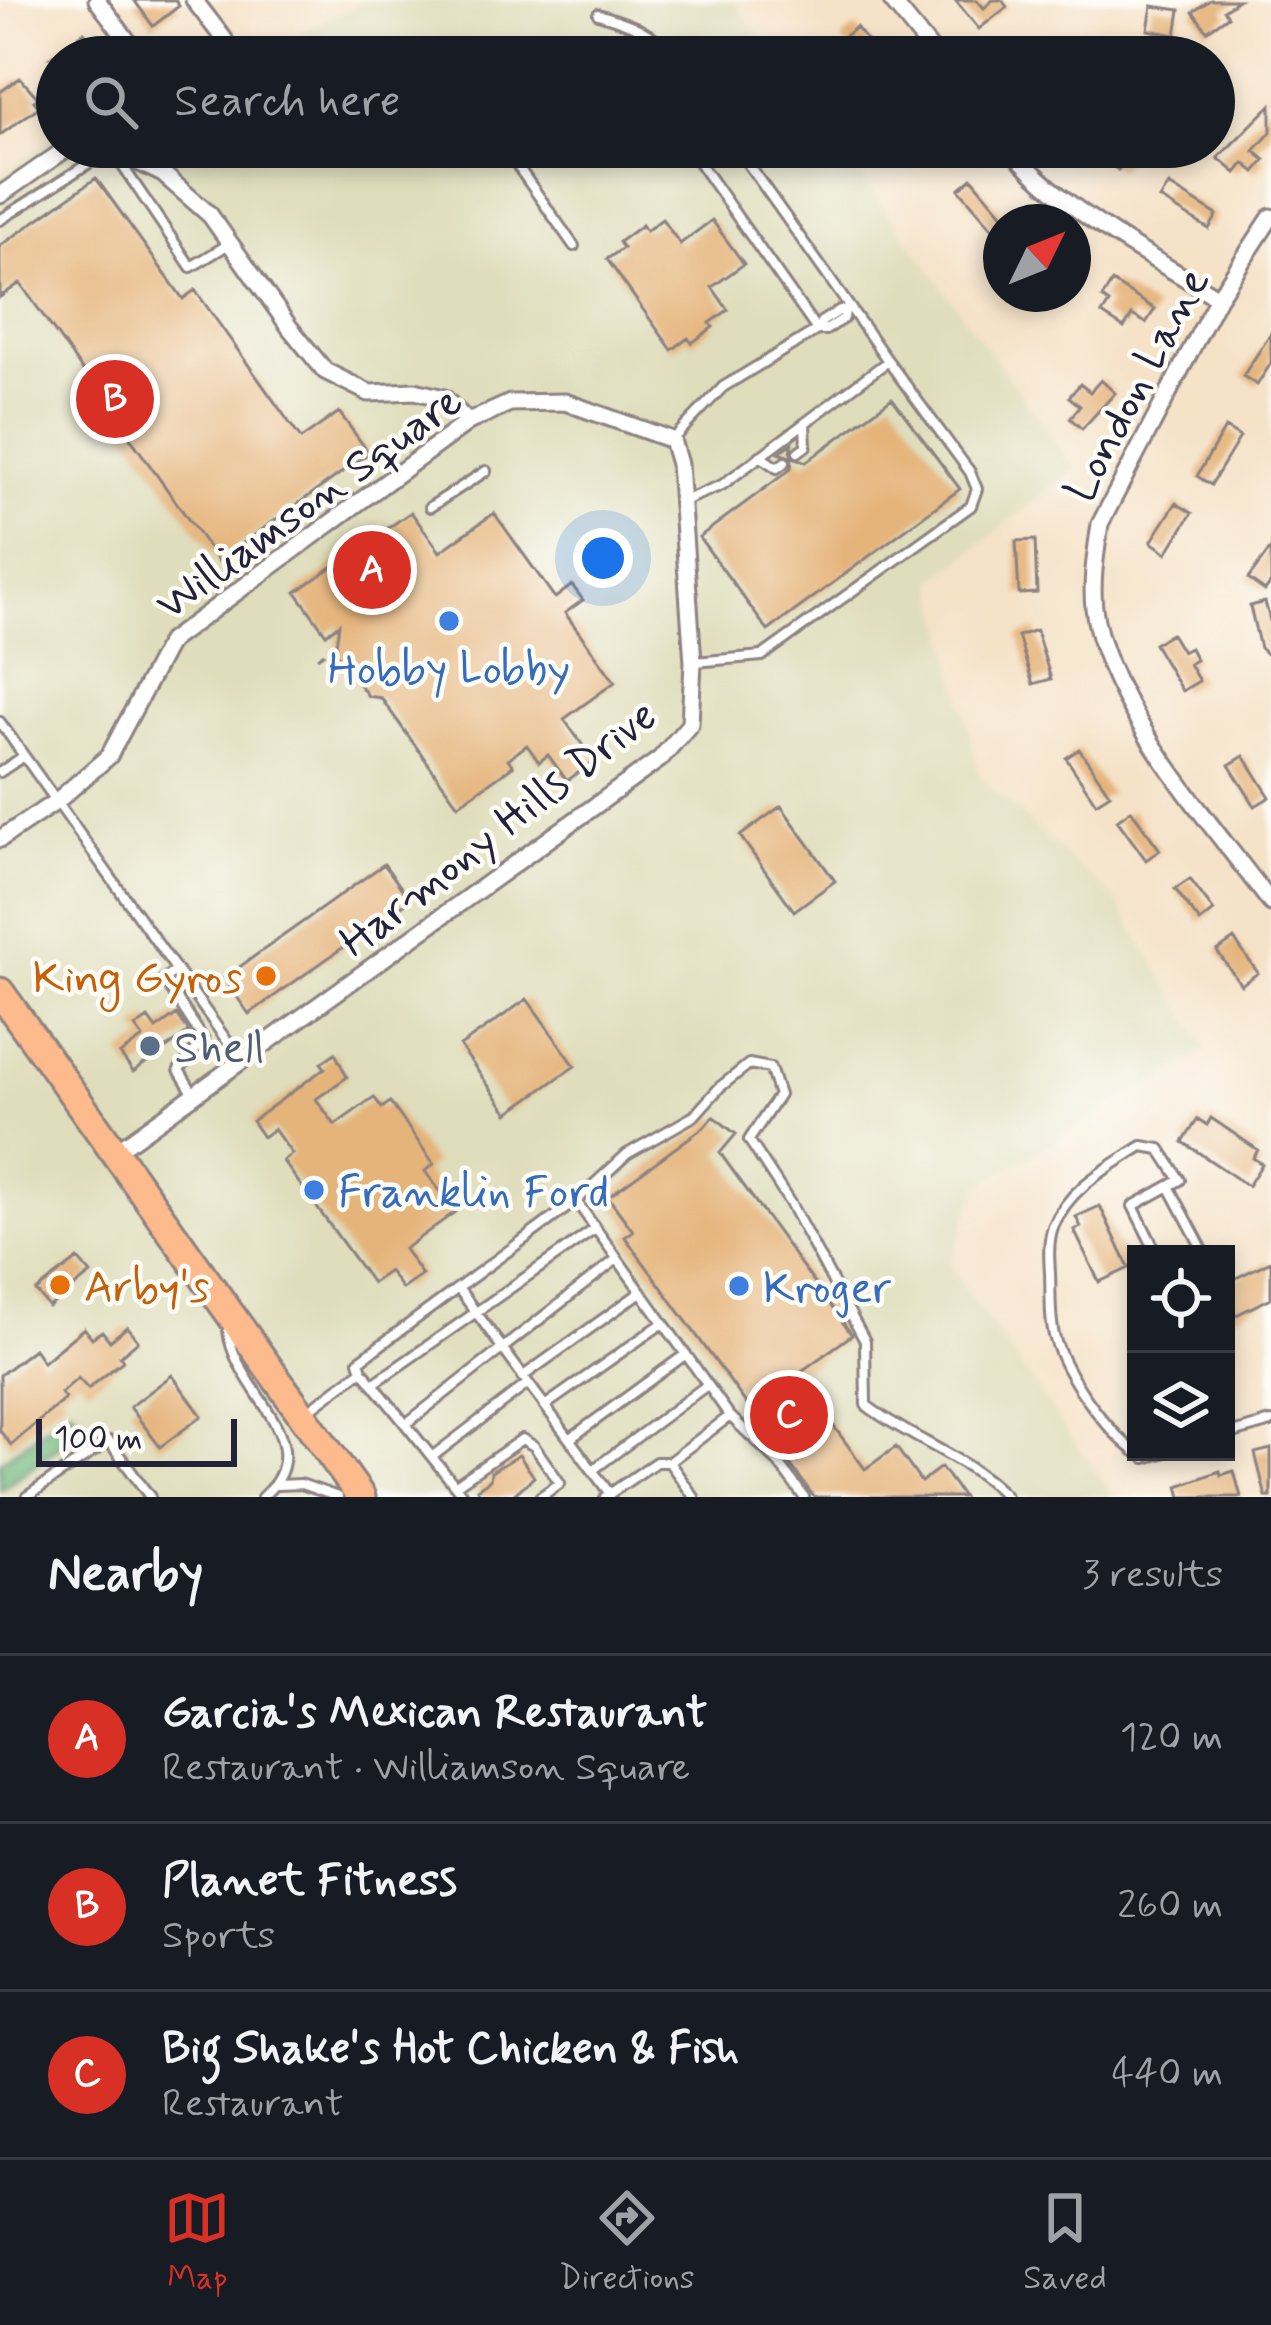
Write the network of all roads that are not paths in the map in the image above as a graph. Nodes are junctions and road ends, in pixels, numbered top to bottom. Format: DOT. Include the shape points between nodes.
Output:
graph roads {
  1 [pos="97,0"];
  2 [pos="194,0"];
  3 [pos="891,0"];
  4 [pos="598,14"];
  5 [pos="124,36"];
  6 [pos="222,36"];
  7 [pos="653,36"];
  8 [pos="920,36"];
  9 [pos="39,168"];
  10 [pos="81,168"];
  11 [pos="124,168"];
  12 [pos="149,168"];
  13 [pos="519,168"];
  14 [pos="704,168"];
  15 [pos="750,168"];
  16 [pos="1030,168"];
  17 [pos="0,195"];
  18 [pos="1271,217"];
  19 [pos="0,220"];
  20 [pos="231,244"];
  21 [pos="574,246"];
  22 [pos="1218,298"];
  23 [pos="847,309"];
  24 [pos="820,329"];
  25 [pos="888,362"];
  26 [pos="468,422"];
  27 [pos="806,422"];
  28 [pos="672,440"];
  29 [pos="798,452"];
  30 [pos="760,456"];
  31 [pos="785,462"];
  32 [pos="486,471"];
  33 [pos="682,502"];
  34 [pos="430,507"];
  35 [pos="694,662"];
  36 [pos="0,722"];
  37 [pos="24,756"];
  38 [pos="0,772"];
  39 [pos="56,801"];
  40 [pos="0,839"];
  41 [pos="1271,903"];
  42 [pos="176,970"];
  43 [pos="0,992"];
  44 [pos="219,1030"];
  45 [pos="204,1040"];
  46 [pos="243,1064"];
  47 [pos="195,1096"];
  48 [pos="115,1152"];
  49 [pos="1168,1186"];
  50 [pos="576,1201"];
  51 [pos="595,1228"];
  52 [pos="1152,1245"];
  53 [pos="1200,1245"];
  54 [pos="617,1258"];
  55 [pos="458,1288"];
  56 [pos="641,1292"];
  57 [pos="227,1307"];
  58 [pos="474,1312"];
  59 [pos="663,1324"];
  60 [pos="500,1349"];
  61 [pos="686,1354"];
  62 [pos="362,1370"];
  63 [pos="524,1381"];
  64 [pos="373,1384"];
  65 [pos="707,1385"];
  66 [pos="546,1405"];
  67 [pos="304,1414"];
  68 [pos="730,1416"];
  69 [pos="1271,1422"];
  70 [pos="407,1423"];
  71 [pos="1235,1432"];
  72 [pos="571,1438"];
  73 [pos="1127,1445"];
  74 [pos="434,1456"];
  75 [pos="670,1462"];
  76 [pos="594,1469"];
  77 [pos="277,1485"];
  78 [pos="456,1485"];
  79 [pos="608,1496"];
  80 [pos="26,1497"];
  81 [pos="150,1497"];
  82 [pos="262,1497"];
  83 [pos="338,1497"];
  84 [pos="361,1497"];
  85 [pos="464,1497"];
  86 [pos="540,1497"];
  87 [pos="694,1497"];
  88 [pos="804,1497"];
  89 [pos="1006,1497"];
  1 -- 5 [label="street"];
  2 -- 6 [label="street"];
  3 -- 8 [label="street"];
  4 -- 7 [label="lane"];
  9 -- 17 [label="street"];
  10 -- 19 [label="lane"];
  11 -- 20 [label="lane" via="191,267"];
  12 -- 20 [label="street" via="210,214"];
  13 -- 21 [label="lane"];
  14 -- 24 [label="lane"];
  15 -- 23 [label="lane"];
  16 -- 22 [label="street" via="1098,224"];
  18 -- 22 [label="street, London Lane"];
  20 -- 26 [label="street" via="325,371 369,393 444,398"];
  22 -- 41 [label="street, London Lane" via="1100,524 1094,609 1115,679 1135,713"];
  23 -- 24 [label="lane"];
  23 -- 25 [label="lane"];
  24 -- 28 [label="lane" via="723,387"];
  25 -- 27 [label="lane"];
  25 -- 35 [label="lane" via="970,472 977,490 970,506 762,656"];
  26 -- 28 [label="street, Williamson Square" via="510,403 565,402"];
  26 -- 39 [label="street, Williamson Square" via="170,641 109,756"];
  27 -- 29 [label="lane" via="806,446"];
  27 -- 30 [label="lane"];
  28 -- 33 [label="street, Harmony Hills Drive"];
  30 -- 31 [label="lane" via="777,468"];
  30 -- 33 [label="lane"];
  32 -- 34 [label="lane"];
  33 -- 35 [label="street, Harmony Hills Drive"];
  35 -- 46 [label="street, Harmony Hills Drive" via="690,724 660,759"];
  36 -- 37 [label="lane"];
  37 -- 38 [label="lane"];
  37 -- 39 [label="lane"];
  39 -- 40 [label="street, Williamson Square"];
  39 -- 42 [label="lane"];
  42 -- 44 [label="lane"];
  42 -- 45 [label="lane" via="164,979"];
  43 -- 48 [label="highway"];
  44 -- 45 [label="lane"];
  44 -- 46 [label="lane"];
  45 -- 47 [label="lane" via="179,1070"];
  46 -- 47 [label="street, Harmony Hills Drive"];
  47 -- 48 [label="street, Harmony Hills Drive"];
  48 -- 57 [label="highway"];
  49 -- 52 [label="lane" via="1133,1206"];
  49 -- 53 [label="lane"];
  49 -- 73 [label="lane" via="1180,1180 1171,1160 1142,1146 1066,1204 1049,1249 1055,1339 1090,1404"];
  50 -- 51 [label="lane"];
  50 -- 55 [label="lane"];
  50 -- 89 [label="lane" via="627,1154 694,1116 749,1064 770,1068 778,1095 749,1140 865,1340 866,1406 992,1480"];
  51 -- 54 [label="lane"];
  51 -- 58 [label="lane"];
  54 -- 56 [label="lane"];
  54 -- 60 [label="lane"];
  55 -- 58 [label="lane"];
  55 -- 62 [label="lane" via="359,1361"];
  56 -- 59 [label="lane"];
  56 -- 63 [label="lane"];
  57 -- 67 [label="highway"];
  57 -- 77 [label="lane" via="230,1349 282,1433 285,1465"];
  58 -- 60 [label="lane"];
  58 -- 64 [label="lane"];
  59 -- 61 [label="lane"];
  59 -- 66 [label="lane"];
  60 -- 63 [label="lane"];
  60 -- 70 [label="lane"];
  61 -- 65 [label="lane"];
  61 -- 72 [label="lane"];
  62 -- 64 [label="lane"];
  62 -- 67 [label="lane"];
  63 -- 66 [label="lane"];
  63 -- 74 [label="lane"];
  64 -- 70 [label="lane"];
  65 -- 68 [label="lane"];
  65 -- 76 [label="lane"];
  66 -- 72 [label="lane"];
  67 -- 84 [label="highway"];
  68 -- 75 [label="lane"];
  68 -- 88 [label="lane"];
  69 -- 71 [label="lane"];
  70 -- 74 [label="lane"];
  72 -- 76 [label="lane"];
  74 -- 78 [label="lane"];
  75 -- 79 [label="lane" via="656,1462"];
  75 -- 87 [label="lane"];
  76 -- 79 [label="lane"];
  77 -- 82 [label="lane"];
  77 -- 83 [label="lane"];
  78 -- 85 [label="lane"];
  78 -- 86 [label="lane" via="522,1439 560,1483"];
  80 -- 81 [label="lane" via="109,1441"];
}
